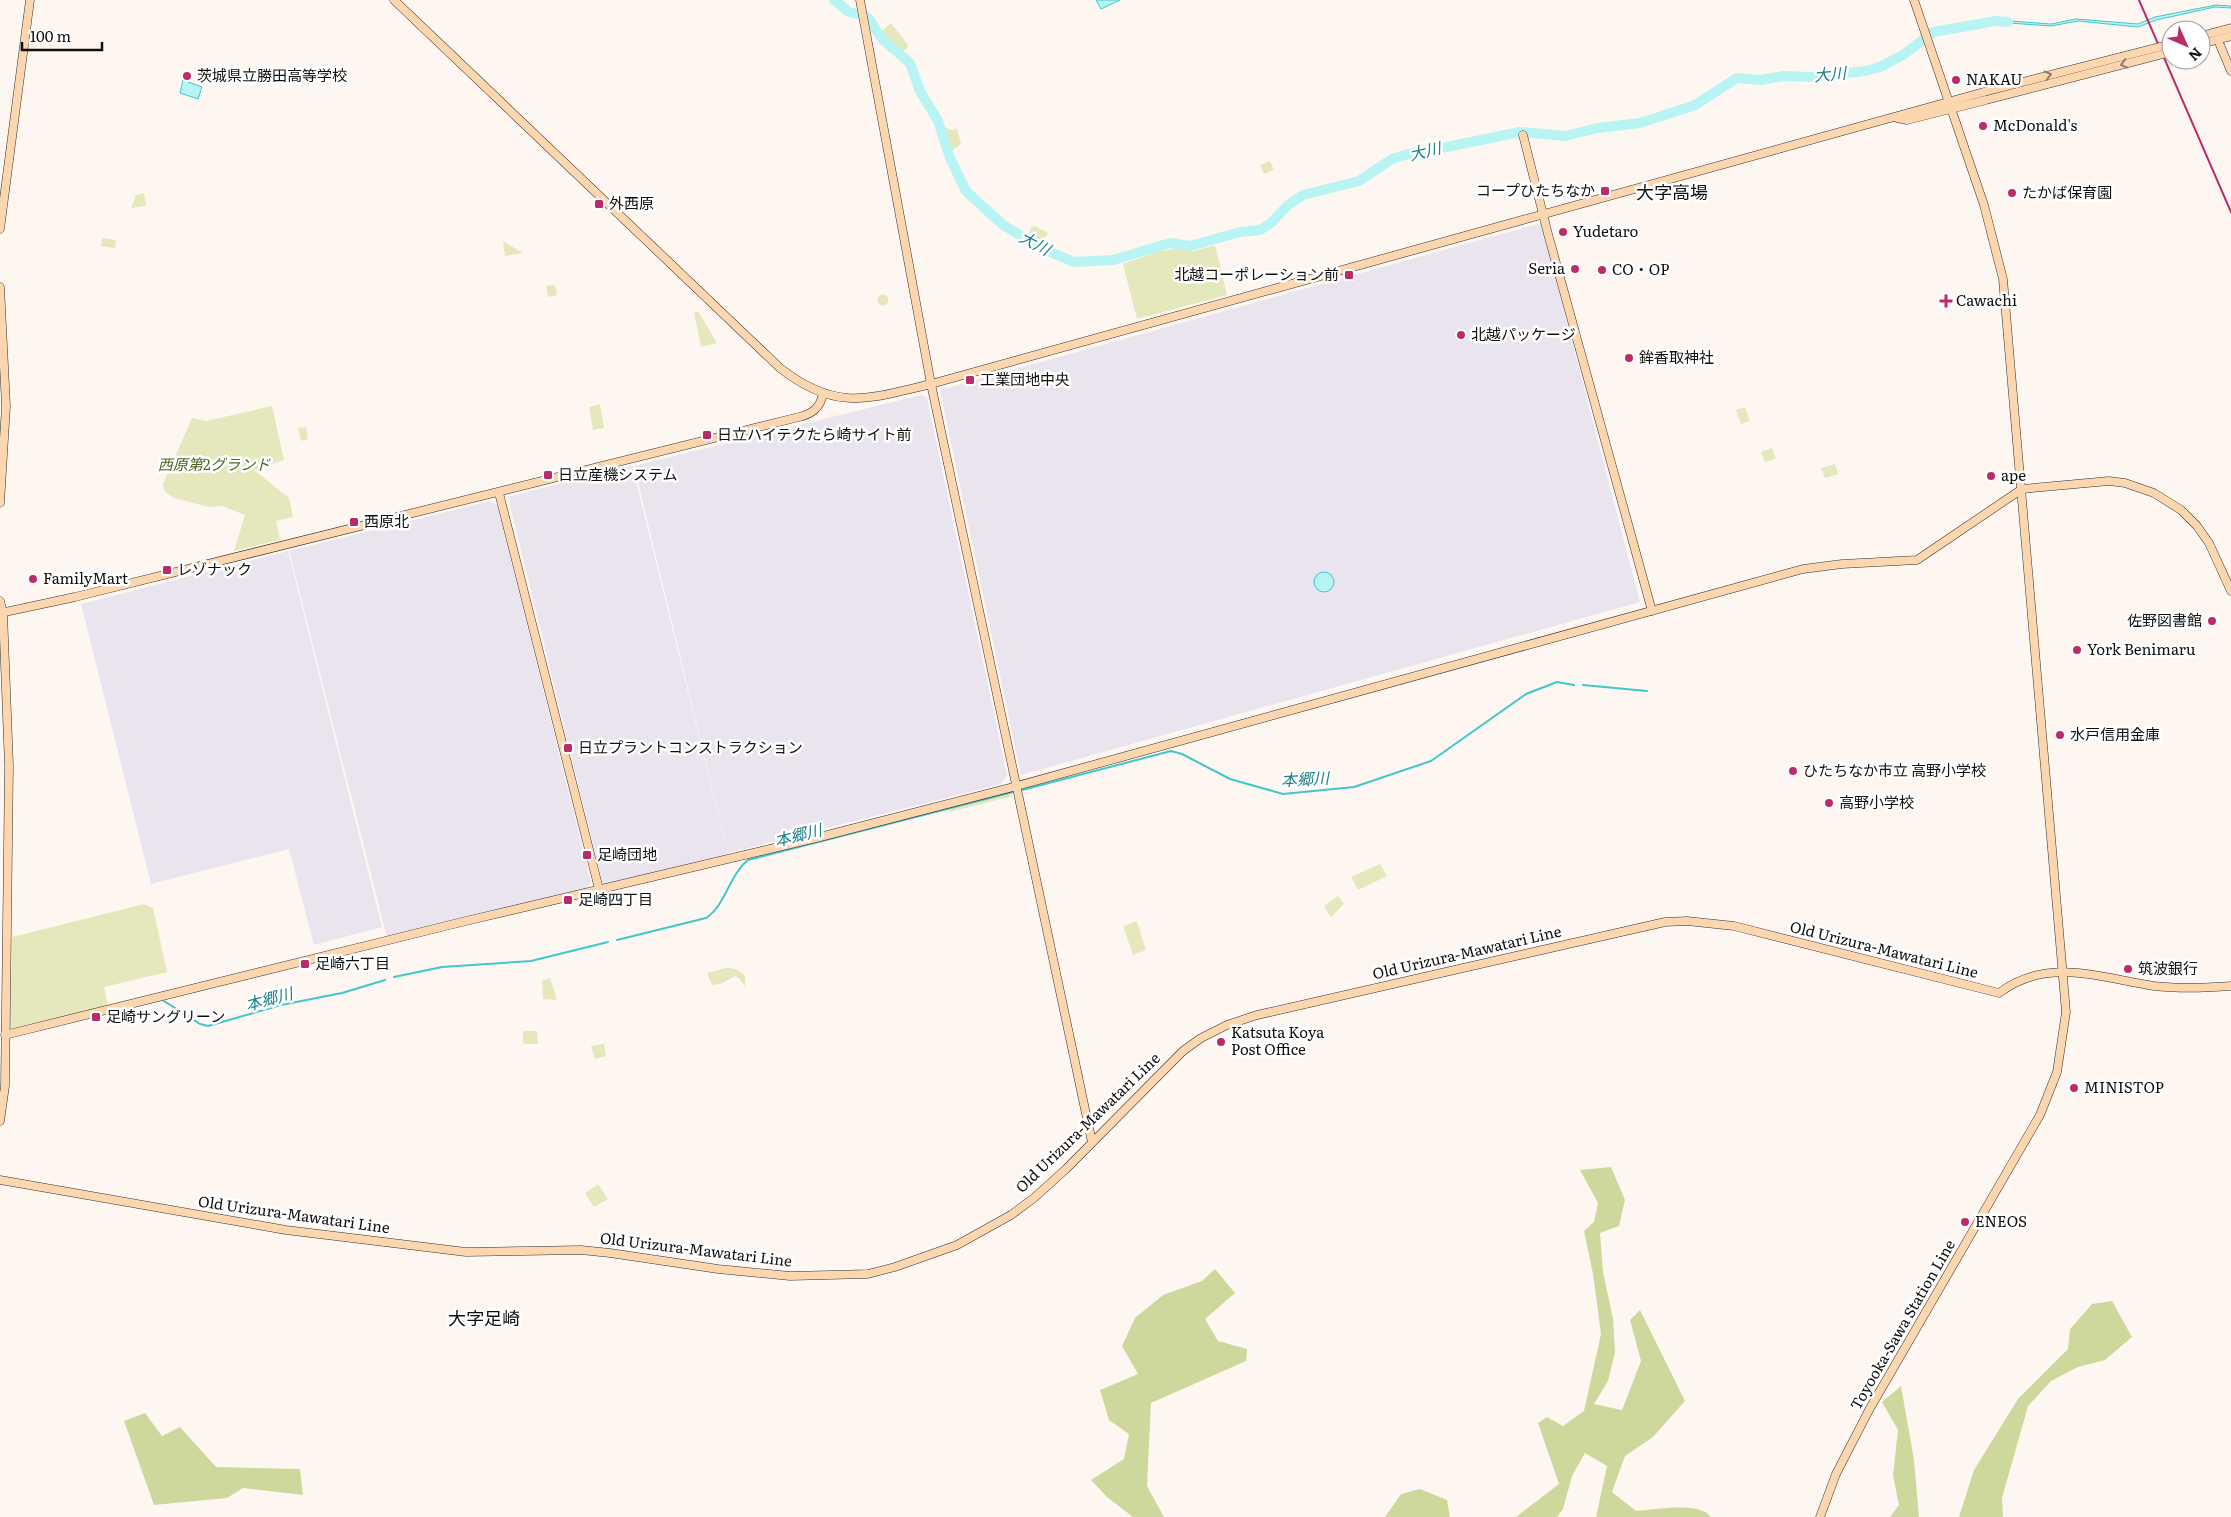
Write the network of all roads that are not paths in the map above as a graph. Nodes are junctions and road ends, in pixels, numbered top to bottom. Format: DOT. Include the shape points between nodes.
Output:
graph roads {
  1 [pos="30,0"];
  2 [pos="394,0"];
  3 [pos="860,0"];
  4 [pos="1914,0"];
  5 [pos="2231,28"];
  6 [pos="2211,33"];
  7 [pos="2231,36"];
  8 [pos="2211,41"];
  9 [pos="2220,45"];
  10 [pos="2161,47"];
  11 [pos="2161,54"];
  12 [pos="2231,71"];
  13 [pos="1985,96"];
  14 [pos="1950,105"];
  15 [pos="1523,135"];
  16 [pos="1543,215"];
  17 [pos="0,229"];
  18 [pos="0,287"];
  19 [pos="931,384"];
  20 [pos="824,394"];
  21 [pos="2022,489"];
  22 [pos="499,493"];
  23 [pos="0,503"];
  24 [pos="2231,591"];
  25 [pos="0,601"];
  26 [pos="1652,611"];
  27 [pos="1,613"];
  28 [pos="1017,786"];
  29 [pos="599,889"];
  30 [pos="2063,971"];
  31 [pos="2231,986"];
  32 [pos="5,1035"];
  33 [pos="0,1121"];
  34 [pos="1092,1142"];
  35 [pos="0,1180"];
  36 [pos="1820,1517"];
  1 -- 17 [label="street"];
  2 -- 20 [label="street" via="756,347 789,375"];
  3 -- 19 [label="street"];
  4 -- 14 [label="street, Toyooka-Sawa Station Line"];
  5 -- 6 [label="street"];
  7 -- 8 [label="street"];
  9 -- 12 [label="street"];
  13 -- 10 [label="street, one-way, bridge"];
  11 -- 13 [label="street, one-way, bridge"];
  13 -- 14 [label="street"];
  14 -- 16 [label="street" via="1907,120 1895,117"];
  14 -- 21 [label="street, Toyooka-Sawa Station Line" via="1984,205 2003,279"];
  15 -- 16 [label="street"];
  16 -- 19 [label="street"];
  16 -- 26 [label="street"];
  18 -- 23 [label="street" via="6,406"];
  19 -- 20 [label="street" via="863,399"];
  19 -- 28 [label="street"];
  20 -- 22 [label="street" via="807,415"];
  21 -- 24 [label="street" via="2109,481 2154,492 2181,510 2197,526 2209,542"];
  21 -- 26 [label="street" via="1917,560 1803,569"];
  21 -- 30 [label="street, Toyooka-Sawa Station Line"];
  22 -- 27 [label="street"];
  22 -- 29 [label="street"];
  25 -- 27 [label="street"];
  26 -- 28 [label="street"];
  27 -- 32 [label="street" via="9,766"];
  28 -- 29 [label="street"];
  28 -- 34 [label="street"];
  29 -- 32 [label="street"];
  30 -- 31 [label="street" via="2156,986"];
  30 -- 34 [label="street, Old Urizura-Mawatari Line" via="2023,979 1999,993 1734,926 1665,922 1257,1015 1228,1025 1202,1038 1176,1057"];
  30 -- 36 [label="street, Toyooka-Sawa Station Line" via="2064,1035 2057,1072 2046,1104 1864,1418 1836,1474"];
  32 -- 33 [label="street" via="5,1086"];
  34 -- 35 [label="street, Old Urizura-Mawatari Line" via="1034,1198 984,1231 895,1267 868,1274 826,1276 718,1269 591,1251 456,1251 286,1230"];
}
